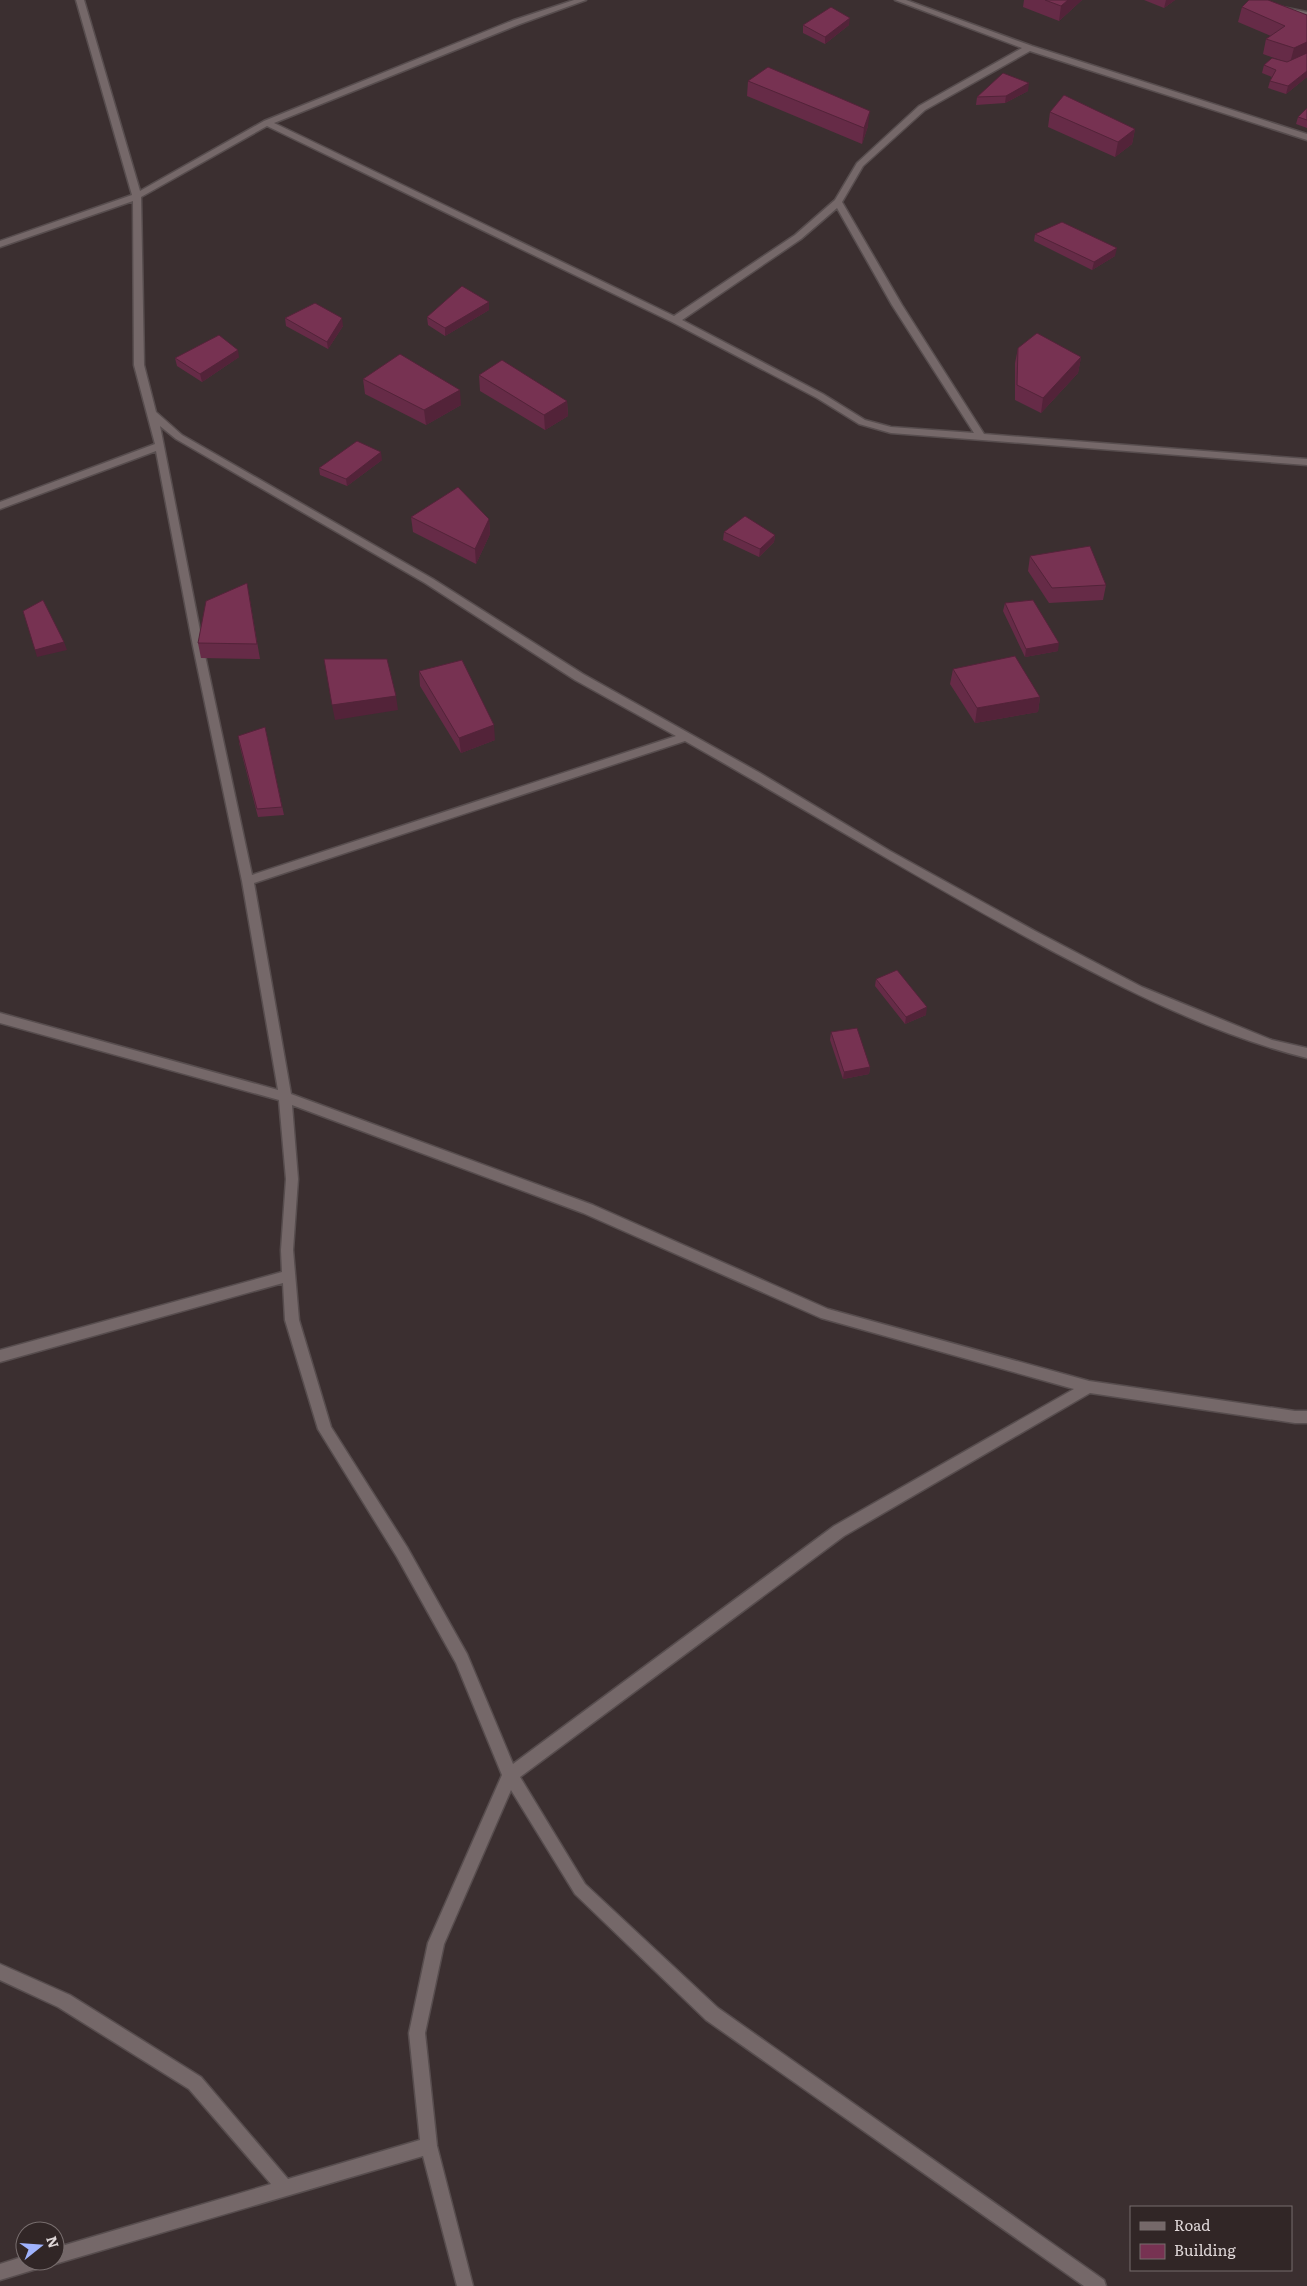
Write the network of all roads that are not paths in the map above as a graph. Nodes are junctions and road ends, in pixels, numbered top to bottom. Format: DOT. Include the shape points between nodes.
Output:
graph roads {
  1 [pos="80,0"];
  2 [pos="582,0"];
  3 [pos="899,0"];
  4 [pos="1280,8"];
  5 [pos="1307,14"];
  6 [pos="1029,48"];
  7 [pos="267,123"];
  8 [pos="1307,138"];
  9 [pos="137,196"];
  10 [pos="838,202"];
  11 [pos="0,244"];
  12 [pos="676,320"];
  13 [pos="152,414"];
  14 [pos="982,438"];
  15 [pos="160,446"];
  16 [pos="1307,462"];
  17 [pos="0,506"];
  18 [pos="685,737"];
  19 [pos="248,881"];
  20 [pos="0,1018"];
  21 [pos="1307,1053"];
  22 [pos="285,1097"];
  23 [pos="289,1276"];
  24 [pos="0,1356"];
  25 [pos="1089,1387"];
  26 [pos="1307,1417"];
  27 [pos="510,1775"];
  28 [pos="0,1972"];
  29 [pos="429,2146"];
  30 [pos="286,2189"];
  31 [pos="65,2253"];
  32 [pos="15,2268"];
  33 [pos="0,2272"];
  34 [pos="464,2286"];
  35 [pos="1098,2286"];
  1 -- 9 [label="street"];
  2 -- 7 [label="street" via="517,22"];
  3 -- 6 [label="street"];
  4 -- 5 [label="street"];
  6 -- 8 [label="street"];
  6 -- 10 [label="street" via="922,108 860,166"];
  7 -- 9 [label="street"];
  7 -- 12 [label="street"];
  9 -- 11 [label="street"];
  9 -- 13 [label="street" via="139,365"];
  10 -- 12 [label="street" via="798,237"];
  10 -- 14 [label="street" via="897,305"];
  12 -- 14 [label="street" via="820,396 862,422 891,430"];
  13 -- 15 [label="street"];
  13 -- 18 [label="street" via="179,437 429,581 578,677"];
  14 -- 16 [label="street"];
  15 -- 17 [label="street"];
  15 -- 19 [label="street"];
  18 -- 19 [label="street"];
  18 -- 21 [label="street" via="894,859 1138,990 1270,1044"];
  19 -- 22 [label="street"];
  20 -- 22 [label="street"];
  22 -- 23 [label="street" via="292,1179 287,1250"];
  22 -- 25 [label="street" via="588,1210 826,1314"];
  23 -- 24 [label="street"];
  23 -- 27 [label="street" via="292,1320 325,1429 402,1552 462,1660"];
  25 -- 26 [label="street"];
  25 -- 27 [label="street" via="839,1531"];
  27 -- 29 [label="street" via="434,1952 417,2033"];
  27 -- 35 [label="street" via="580,1889 712,2014"];
  28 -- 30 [label="street" via="64,2001 194,2083"];
  29 -- 30 [label="street"];
  29 -- 34 [label="street"];
  30 -- 31 [label="street"];
  32 -- 33 [label="street"];
}
